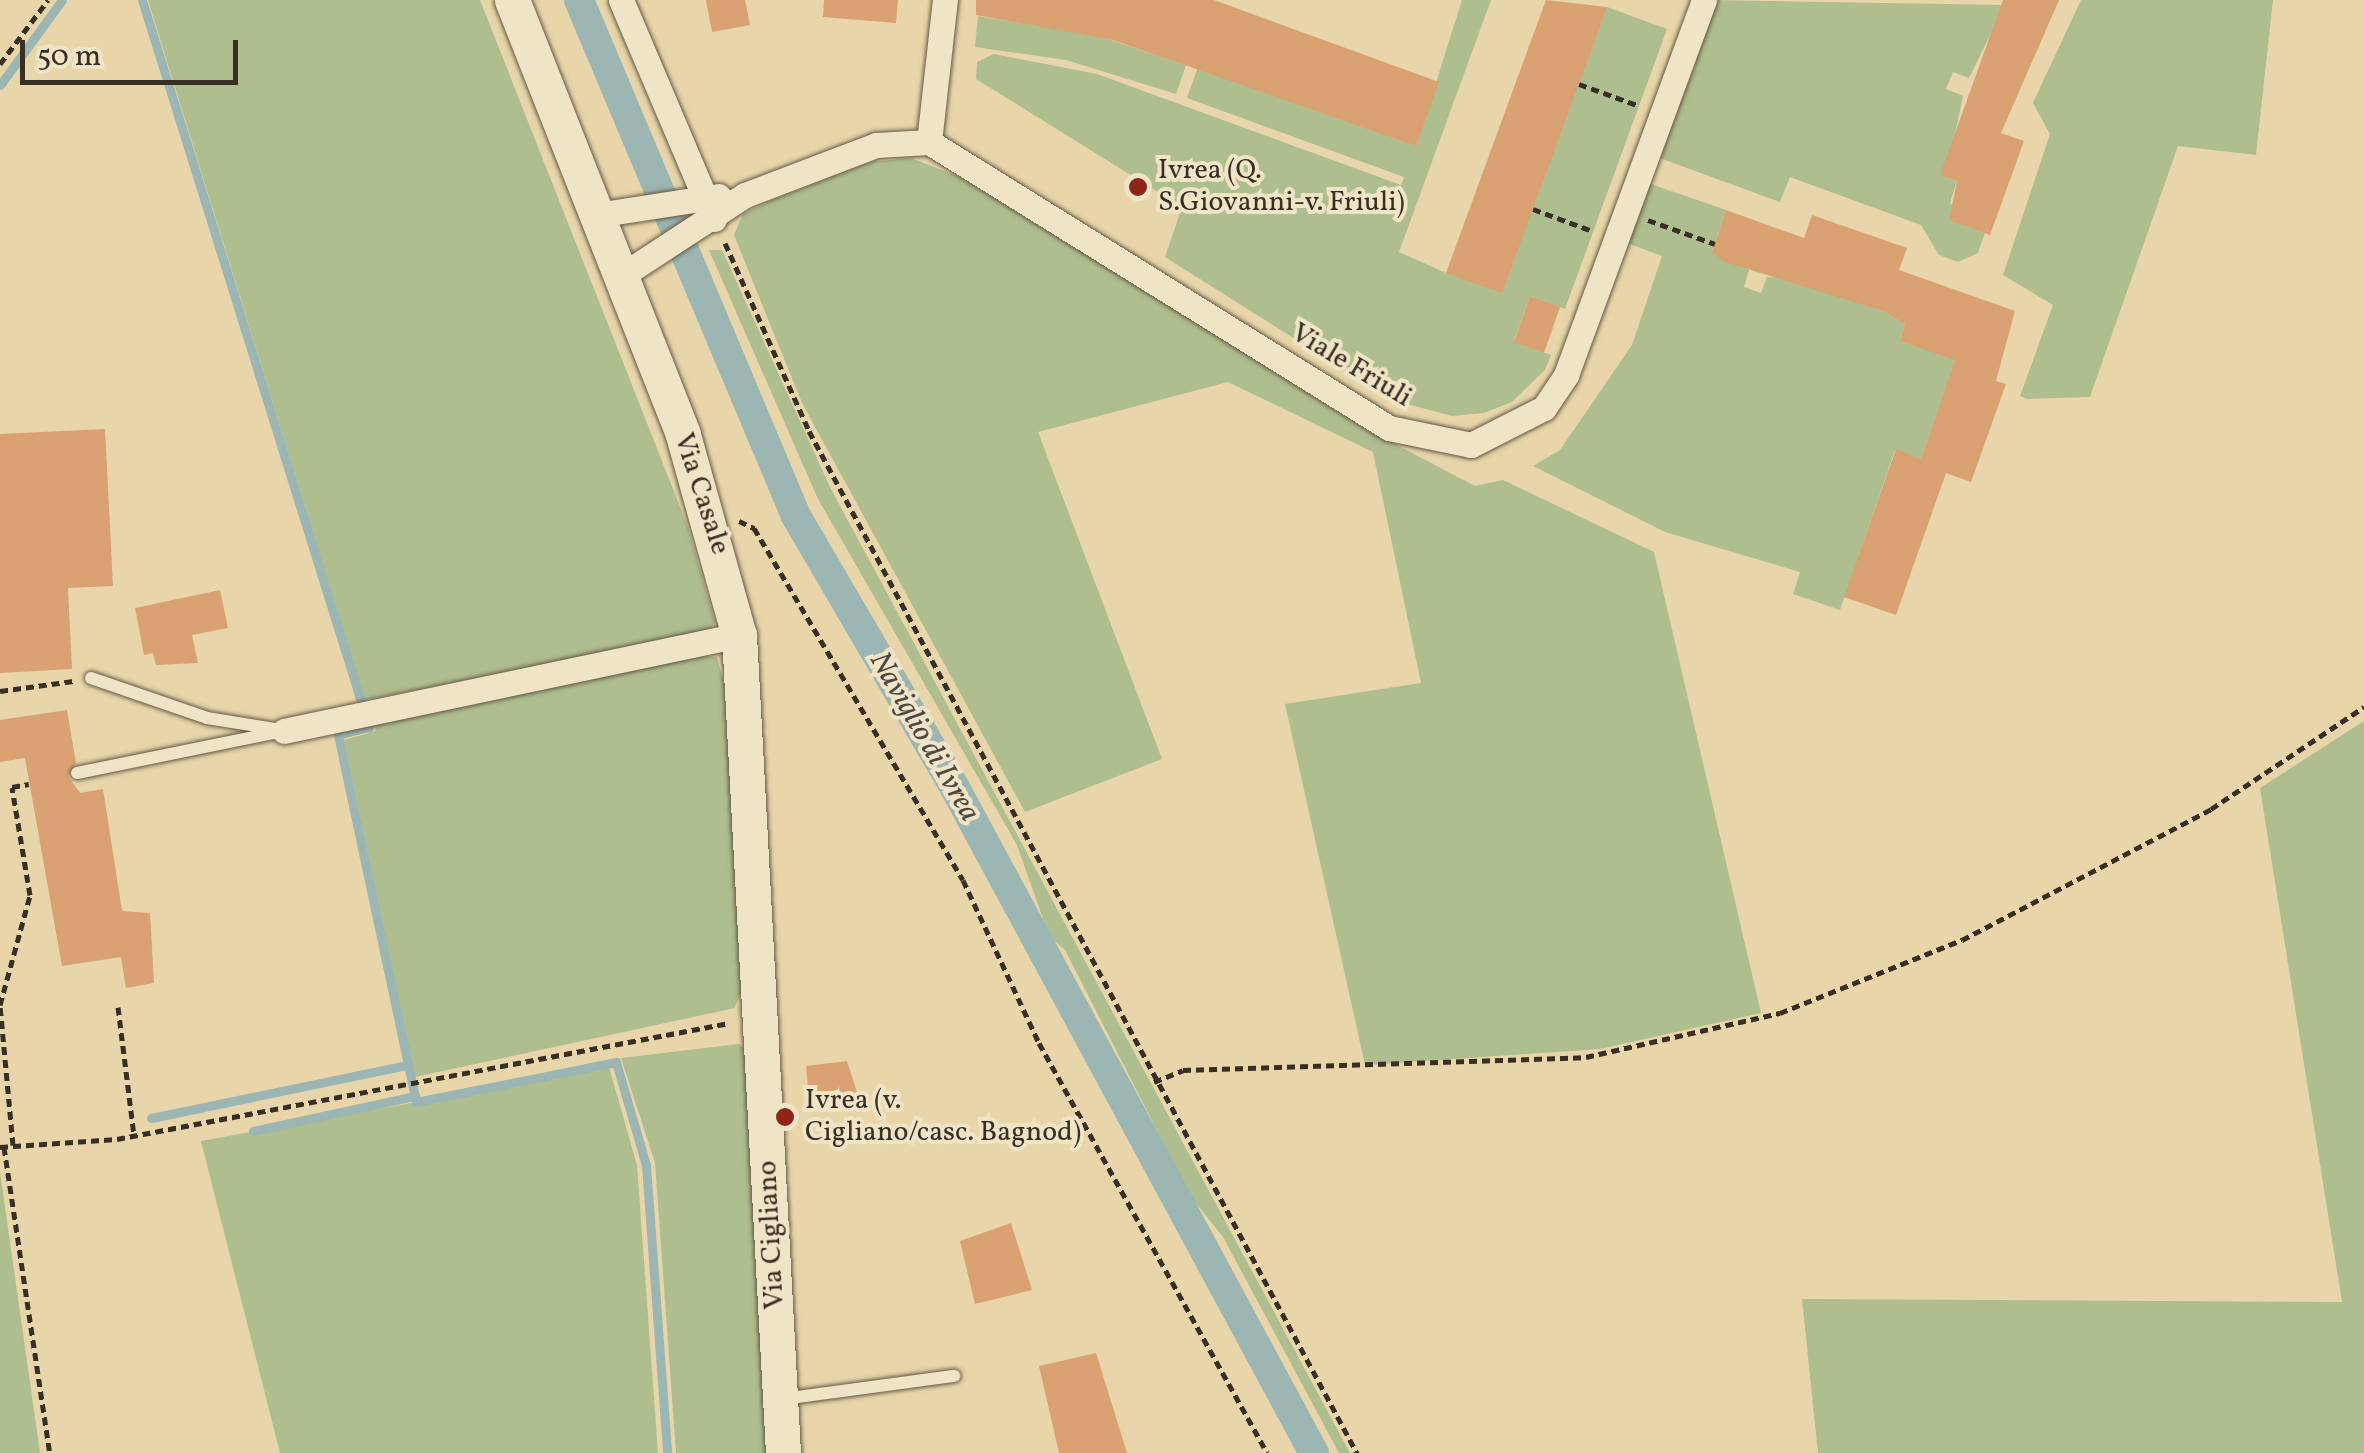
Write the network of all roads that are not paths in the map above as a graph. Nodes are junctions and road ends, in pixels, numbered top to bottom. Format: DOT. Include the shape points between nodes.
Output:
graph roads {
  1 [pos="512,0"];
  2 [pos="622,0"];
  3 [pos="945,0"];
  4 [pos="1704,0"];
  5 [pos="929,142"];
  6 [pos="709,208"];
  7 [pos="596,215"];
  8 [pos="637,267"];
  9 [pos="739,635"];
  10 [pos="90,678"];
  11 [pos="284,730"];
  12 [pos="77,773"];
  13 [pos="761,1017"];
  14 [pos="954,1376"];
  15 [pos="780,1399"];
  16 [pos="783,1453"];
  1 -- 7 [label="main road, Via Casale"];
  2 -- 6 [label="street"];
  3 -- 5 [label="street"];
  4 -- 5 [label="street, Viale Friuli" via="1566,375 1544,408 1470,445 1427,443 1389,428"];
  5 -- 6 [label="street" via="876,145"];
  6 -- 7 [label="street"];
  6 -- 8 [label="street"];
  7 -- 8 [label="main road, Via Casale"];
  8 -- 9 [label="main road, Via Casale"];
  9 -- 11 [label="street"];
  9 -- 13 [label="main road, Via Casale"];
  10 -- 11 [label="lane" via="207,718"];
  11 -- 12 [label="lane"];
  13 -- 15 [label="main road, Via Cigliano"];
  14 -- 15 [label="lane"];
  15 -- 16 [label="main road, Via Cigliano"];
}
